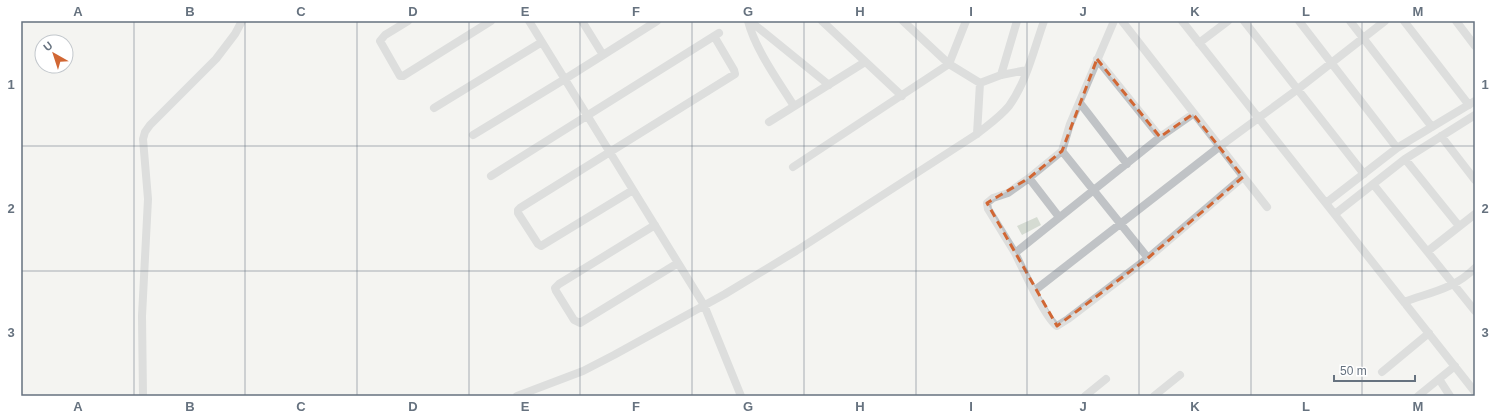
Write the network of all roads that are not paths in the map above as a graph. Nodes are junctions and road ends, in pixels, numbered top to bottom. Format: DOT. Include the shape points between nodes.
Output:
graph roads {
  1 [pos="242,21"];
  2 [pos="408,21"];
  3 [pos="491,21"];
  4 [pos="529,21"];
  5 [pos="582,21"];
  6 [pos="657,21"];
  7 [pos="749,21"];
  8 [pos="822,21"];
  9 [pos="904,21"];
  10 [pos="966,21"];
  11 [pos="1017,21"];
  12 [pos="1044,21"];
  13 [pos="1114,21"];
  14 [pos="1122,21"];
  15 [pos="1182,21"];
  16 [pos="1228,21"];
  17 [pos="1244,21"];
  18 [pos="1299,21"];
  19 [pos="1350,21"];
  20 [pos="1385,21"];
  21 [pos="1404,21"];
  22 [pos="1456,21"];
  23 [pos="1363,38"];
  24 [pos="542,42"];
  25 [pos="1199,42"];
  26 [pos="1475,46"];
  27 [pos="603,55"];
  28 [pos="1097,59"];
  29 [pos="865,62"];
  30 [pos="1331,62"];
  31 [pos="949,64"];
  32 [pos="1028,70"];
  33 [pos="1001,75"];
  34 [pos="565,79"];
  35 [pos="980,83"];
  36 [pos="829,85"];
  37 [pos="1298,89"];
  38 [pos="902,96"];
  39 [pos="1080,103"];
  40 [pos="1472,103"];
  41 [pos="794,106"];
  42 [pos="434,108"];
  43 [pos="1193,114"];
  44 [pos="587,115"];
  45 [pos="1475,115"];
  46 [pos="1259,118"];
  47 [pos="769,122"];
  48 [pos="1432,127"];
  49 [pos="976,134"];
  50 [pos="473,135"];
  51 [pos="1441,136"];
  52 [pos="1160,137"];
  53 [pos="1219,147"];
  54 [pos="1397,148"];
  55 [pos="1062,151"];
  56 [pos="610,152"];
  57 [pos="1405,159"];
  58 [pos="1126,164"];
  59 [pos="793,167"];
  60 [pos="1364,174"];
  61 [pos="491,176"];
  62 [pos="1243,177"];
  63 [pos="1029,178"];
  64 [pos="1475,180"];
  65 [pos="1373,184"];
  66 [pos="633,190"];
  67 [pos="1094,191"];
  68 [pos="1326,203"];
  69 [pos="1267,207"];
  70 [pos="1334,214"];
  71 [pos="1475,214"];
  72 [pos="1059,217"];
  73 [pos="1120,224"];
  74 [pos="655,225"];
  75 [pos="1459,226"];
  76 [pos="1428,251"];
  77 [pos="1015,253"];
  78 [pos="1148,258"];
  79 [pos="678,263"];
  80 [pos="1475,268"];
  81 [pos="1471,276"];
  82 [pos="1454,285"];
  83 [pos="1034,291"];
  84 [pos="1404,302"];
  85 [pos="704,305"];
  86 [pos="1475,311"];
  87 [pos="1429,333"];
  88 [pos="1455,366"];
  89 [pos="1382,372"];
  90 [pos="1180,375"];
  91 [pos="1106,379"];
  92 [pos="1440,379"];
  93 [pos="1475,392"];
  94 [pos="143,396"];
  95 [pos="517,396"];
  96 [pos="741,396"];
  97 [pos="1085,396"];
  98 [pos="1154,396"];
  99 [pos="1418,396"];
  100 [pos="1450,396"];
  1 -- 94 [label="street" via="236,34 216,59 150,125 143,139 148,199 142,316"];
  2 -- 3 [label="street" via="380,41 400,76"];
  4 -- 24 [label="street"];
  5 -- 27 [label="street"];
  6 -- 27 [label="street"];
  7 -- 36 [label="street"];
  7 -- 41 [label="street" via="760,49"];
  8 -- 29 [label="street"];
  9 -- 31 [label="street"];
  10 -- 31 [label="street"];
  11 -- 33 [label="street"];
  12 -- 32 [label="street"];
  13 -- 28 [label="street"];
  14 -- 43 [label="street"];
  15 -- 25 [label="street"];
  16 -- 25 [label="street"];
  17 -- 37 [label="street"];
  18 -- 30 [label="street"];
  19 -- 23 [label="street"];
  20 -- 23 [label="street"];
  21 -- 40 [label="street"];
  22 -- 26 [label="street"];
  23 -- 30 [label="street"];
  23 -- 48 [label="street"];
  24 -- 34 [label="street"];
  24 -- 42 [label="street"];
  25 -- 46 [label="street"];
  27 -- 34 [label="street"];
  28 -- 39 [label="street"];
  28 -- 52 [label="street"];
  29 -- 36 [label="street"];
  29 -- 38 [label="street"];
  30 -- 37 [label="street"];
  30 -- 54 [label="street"];
  31 -- 35 [label="street"];
  31 -- 38 [label="street"];
  32 -- 33 [label="street"];
  32 -- 49 [label="street" via="1009,105"];
  33 -- 35 [label="street"];
  34 -- 44 [label="street"];
  34 -- 50 [label="street"];
  35 -- 49 [label="street"];
  36 -- 41 [label="street"];
  37 -- 46 [label="street"];
  37 -- 60 [label="street"];
  38 -- 59 [label="street"];
  39 -- 55 [label="street"];
  39 -- 58 [label="street"];
  40 -- 48 [label="street"];
  41 -- 47 [label="street"];
  43 -- 52 [label="street"];
  43 -- 53 [label="street"];
  44 -- 56 [label="street"];
  44 -- 56 [label="street" via="716,35 735,74"];
  44 -- 61 [label="street"];
  45 -- 51 [label="street"];
  46 -- 53 [label="street"];
  46 -- 68 [label="street"];
  48 -- 54 [label="street"];
  49 -- 85 [label="street" via="796,251"];
  51 -- 57 [label="street"];
  51 -- 64 [label="street"];
  52 -- 58 [label="street"];
  53 -- 62 [label="street"];
  53 -- 73 [label="street"];
  54 -- 60 [label="street"];
  55 -- 63 [label="street"];
  55 -- 67 [label="street"];
  56 -- 66 [label="street"];
  56 -- 66 [label="street" via="520,208 518,213 541,246"];
  57 -- 65 [label="street"];
  57 -- 75 [label="street"];
  58 -- 67 [label="street"];
  60 -- 68 [label="street"];
  62 -- 69 [label="street"];
  62 -- 78 [label="street"];
  63 -- 72 [label="street"];
  63 -- 77 [label="street" via="987,203 988,209"];
  65 -- 70 [label="street"];
  65 -- 76 [label="street"];
  66 -- 74 [label="street"];
  67 -- 72 [label="street"];
  67 -- 73 [label="street"];
  68 -- 70 [label="street"];
  70 -- 84 [label="street"];
  71 -- 75 [label="street"];
  72 -- 77 [label="street"];
  73 -- 78 [label="street"];
  73 -- 83 [label="street"];
  74 -- 79 [label="street"];
  74 -- 79 [label="street" via="559,284 556,291 574,320 580,323"];
  75 -- 76 [label="street"];
  76 -- 82 [label="street"];
  77 -- 83 [label="street"];
  78 -- 83 [label="street" via="1057,326"];
  79 -- 85 [label="street"];
  80 -- 81 [label="street"];
  81 -- 82 [label="street"];
  82 -- 84 [label="street"];
  82 -- 86 [label="street"];
  84 -- 87 [label="street"];
  85 -- 95 [label="street" via="583,371"];
  85 -- 96 [label="street"];
  87 -- 88 [label="street"];
  87 -- 89 [label="street"];
  88 -- 92 [label="street"];
  88 -- 93 [label="street"];
  90 -- 98 [label="street"];
  91 -- 97 [label="street"];
  92 -- 99 [label="street"];
  92 -- 100 [label="street"];
}
